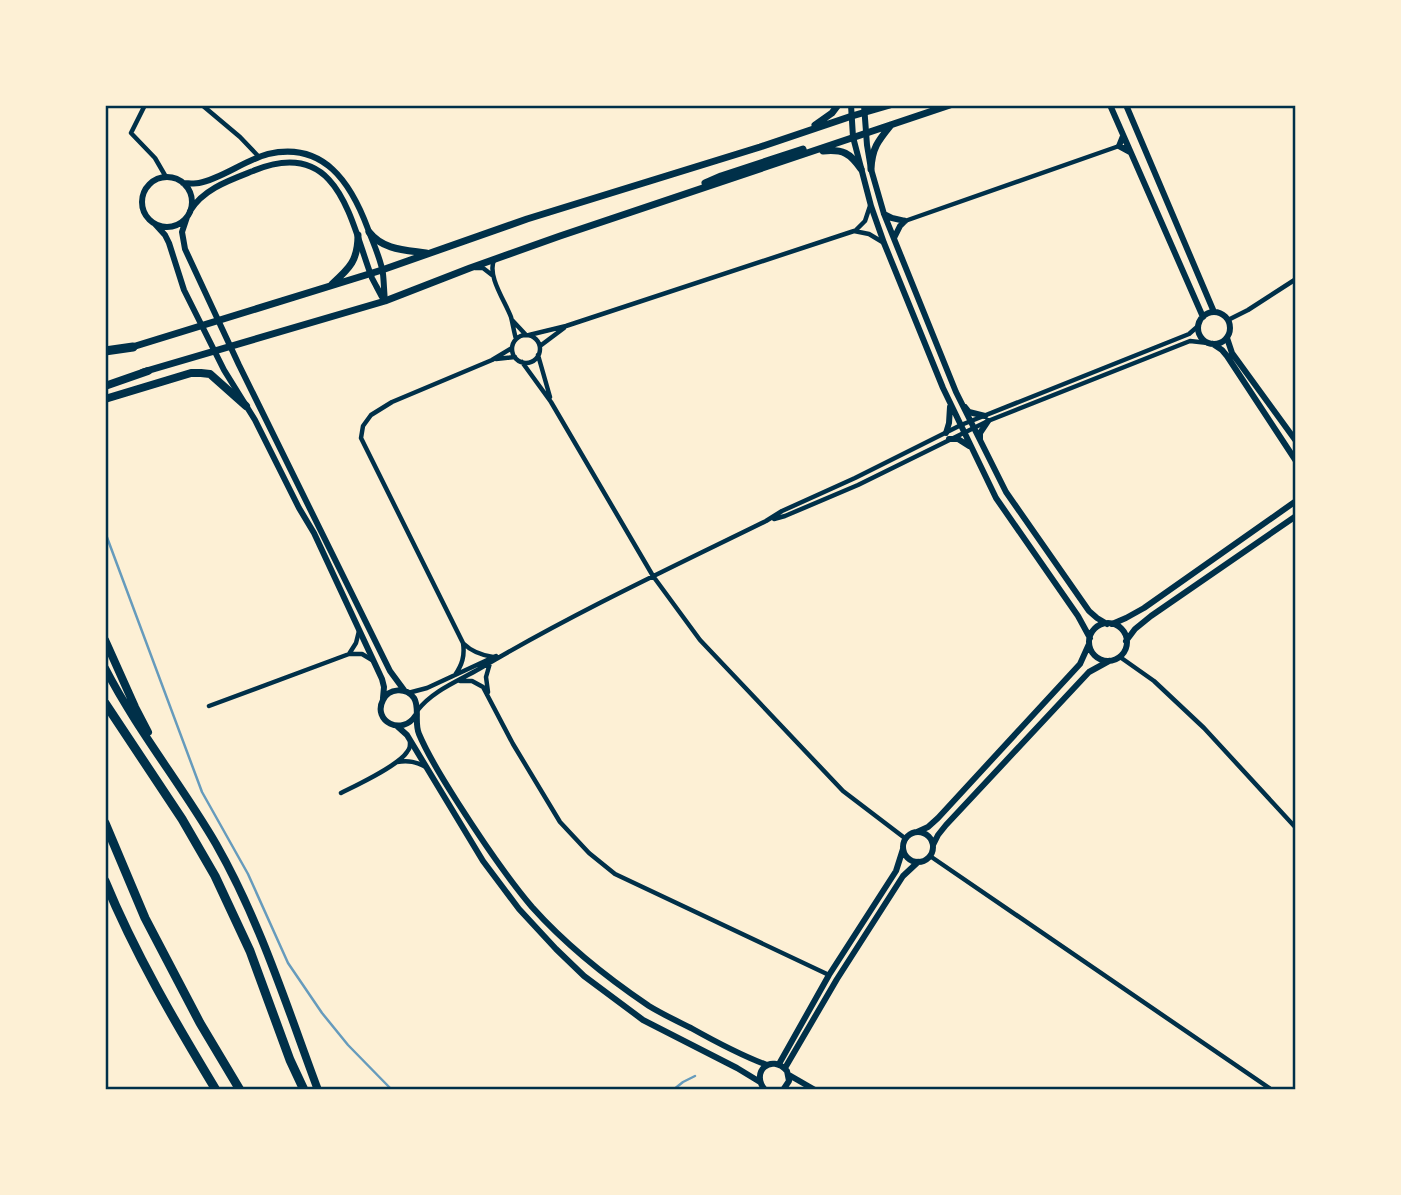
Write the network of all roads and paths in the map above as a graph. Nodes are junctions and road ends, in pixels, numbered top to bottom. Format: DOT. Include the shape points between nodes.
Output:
graph roads {
  1 [pos="145,105"];
  2 [pos="202,105"];
  3 [pos="838,105"];
  4 [pos="851,105"];
  5 [pos="890,105"];
  6 [pos="950,105"];
  7 [pos="1111,105"];
  8 [pos="1126,105"];
  9 [pos="864,109"];
  10 [pos="852,116"];
  11 [pos="891,124"];
  12 [pos="866,133"];
  13 [pos="1123,134"];
  14 [pos="797,135"];
  15 [pos="853,137"];
  16 [pos="1119,146"];
  17 [pos="803,149"];
  18 [pos="1131,152"];
  19 [pos="259,157"];
  20 [pos="795,157"];
  21 [pos="861,169"];
  22 [pos="871,169"];
  23 [pos="166,177"];
  24 [pos="183,183"];
  25 [pos="665,201"];
  26 [pos="871,206"];
  27 [pos="188,214"];
  28 [pos="884,214"];
  29 [pos="905,221"];
  30 [pos="155,224"];
  31 [pos="854,231"];
  32 [pos="369,232"];
  33 [pos="358,235"];
  34 [pos="894,238"];
  35 [pos="884,243"];
  36 [pos="427,253"];
  37 [pos="495,259"];
  38 [pos="470,268"];
  39 [pos="382,270"];
  40 [pos="371,273"];
  41 [pos="493,275"];
  42 [pos="1296,279"];
  43 [pos="328,287"];
  44 [pos="385,301"];
  45 [pos="1214,312"];
  46 [pos="511,319"];
  47 [pos="1201,319"];
  48 [pos="1228,320"];
  49 [pos="566,326"];
  50 [pos="528,335"];
  51 [pos="1227,338"];
  52 [pos="516,340"];
  53 [pos="1211,344"];
  54 [pos="540,346"];
  55 [pos="133,347"];
  56 [pos="512,348"];
  57 [pos="105,351"];
  58 [pos="538,355"];
  59 [pos="105,356"];
  60 [pos="515,357"];
  61 [pos="492,360"];
  62 [pos="522,362"];
  63 [pos="148,371"];
  64 [pos="105,384"];
  65 [pos="105,399"];
  66 [pos="551,402"];
  67 [pos="961,403"];
  68 [pos="951,405"];
  69 [pos="246,406"];
  70 [pos="986,418"];
  71 [pos="973,425"];
  72 [pos="963,429"];
  73 [pos="947,436"];
  74 [pos="980,441"];
  75 [pos="1296,441"];
  76 [pos="971,448"];
  77 [pos="1296,461"];
  78 [pos="1296,501"];
  79 [pos="1296,516"];
  80 [pos="653,576"];
  81 [pos="1109,624"];
  82 [pos="359,631"];
  83 [pos="105,640"];
  84 [pos="1089,641"];
  85 [pos="1126,641"];
  86 [pos="463,643"];
  87 [pos="348,654"];
  88 [pos="1120,657"];
  89 [pos="492,659"];
  90 [pos="373,660"];
  91 [pos="1109,661"];
  92 [pos="105,668"];
  93 [pos="455,675"];
  94 [pos="458,681"];
  95 [pos="407,692"];
  96 [pos="489,696"];
  97 [pos="383,700"];
  98 [pos="105,703"];
  99 [pos="209,706"];
  100 [pos="416,713"];
  101 [pos="396,726"];
  102 [pos="410,741"];
  103 [pos="163,760"];
  104 [pos="397,762"];
  105 [pos="426,767"];
  106 [pos="341,793"];
  107 [pos="105,823"];
  108 [pos="1296,828"];
  109 [pos="917,832"];
  110 [pos="906,839"];
  111 [pos="933,845"];
  112 [pos="903,849"];
  113 [pos="930,856"];
  114 [pos="918,862"];
  115 [pos="105,881"];
  116 [pos="830,975"];
  117 [pos="767,1065"];
  118 [pos="784,1069"];
  119 [pos="760,1082"];
  120 [pos="216,1090"];
  121 [pos="240,1090"];
  122 [pos="304,1090"];
  123 [pos="318,1090"];
  124 [pos="765,1090"];
  125 [pos="783,1090"];
  126 [pos="816,1090"];
  127 [pos="1272,1090"];
  1 -- 23 [label="street" via="131,133"];
  2 -- 19 [label="street"];
  3 -- 14 [label="main road" via="824,120"];
  4 -- 10 [label="street"];
  5 -- 9 [label="main road"];
  6 -- 11 [label="main road"];
  7 -- 13 [label="street"];
  8 -- 45 [label="street"];
  9 -- 10 [label="main road"];
  9 -- 12 [label="street"];
  10 -- 14 [label="main road"];
  10 -- 15 [label="street"];
  11 -- 12 [label="main road"];
  11 -- 22 [label="main road" via="873,149"];
  12 -- 15 [label="main road"];
  12 -- 22 [label="street"];
  13 -- 16 [label="street"];
  13 -- 18 [label="street"];
  14 -- 36 [label="main road"];
  15 -- 20 [label="main road"];
  15 -- 21 [label="street"];
  16 -- 18 [label="street"];
  16 -- 29 [label="street"];
  17 -- 25 [label="main road" via="721,176"];
  18 -- 47 [label="street"];
  19 -- 24 [label="street" via="200,183"];
  19 -- 32 [label="street" via="293,152 323,161 353,193"];
  20 -- 21 [label="main road" via="818,151 845,152"];
  20 -- 25 [label="main road"];
  21 -- 26 [label="street"];
  22 -- 28 [label="street"];
  23 -- 24 [label="street"];
  23 -- 30 [label="street" via="148,186 142,200 146,216"];
  24 -- 27 [label="street" via="191,196"];
  25 -- 37 [label="main road"];
  26 -- 31 [label="street"];
  26 -- 35 [label="street"];
  27 -- 30 [label="street" via="174,226"];
  27 -- 33 [label="street" via="216,187 261,167 292,162 313,168 330,181 343,198"];
  27 -- 95 [label="street" via="182,232 185,249 390,671"];
  28 -- 29 [label="street"];
  28 -- 34 [label="street"];
  29 -- 34 [label="street"];
  30 -- 69 [label="street" via="169,243 184,290"];
  31 -- 35 [label="street"];
  31 -- 49 [label="street"];
  32 -- 36 [label="main road" via="388,246"];
  32 -- 39 [label="street"];
  33 -- 40 [label="street"];
  33 -- 43 [label="main road" via="352,264"];
  34 -- 67 [label="street"];
  35 -- 68 [label="street"];
  36 -- 39 [label="main road"];
  37 -- 38 [label="main road"];
  37 -- 41 [label="street"];
  38 -- 41 [label="street" via="483,268"];
  38 -- 44 [label="main road"];
  39 -- 40 [label="main road"];
  39 -- 44 [label="street"];
  40 -- 43 [label="main road"];
  40 -- 44 [label="street"];
  41 -- 46 [label="street"];
  42 -- 48 [label="street"];
  43 -- 55 [label="main road"];
  44 -- 63 [label="main road"];
  45 -- 47 [label="street"];
  45 -- 48 [label="street"];
  46 -- 50 [label="street"];
  46 -- 52 [label="street"];
  47 -- 53 [label="street" via="1199,332"];
  47 -- 70 [label="street" via="1189,334"];
  48 -- 51 [label="street"];
  49 -- 50 [label="street"];
  49 -- 54 [label="street"];
  50 -- 52 [label="street"];
  50 -- 54 [label="street"];
  51 -- 53 [label="street"];
  51 -- 75 [label="street" via="1232,353"];
  52 -- 56 [label="street"];
  53 -- 70 [label="street" via="1190,341"];
  53 -- 77 [label="street" via="1227,356"];
  54 -- 58 [label="street"];
  55 -- 57 [label="highway"];
  55 -- 59 [label="main road"];
  56 -- 60 [label="street"];
  56 -- 61 [label="street"];
  58 -- 62 [label="street"];
  58 -- 66 [label="street"];
  60 -- 61 [label="street"];
  60 -- 62 [label="street"];
  61 -- 86 [label="street" via="392,402 371,415 361,438"];
  62 -- 66 [label="street"];
  63 -- 64 [label="highway"];
  65 -- 69 [label="highway" via="201,373 210,374"];
  66 -- 80 [label="street"];
  67 -- 70 [label="street" via="969,412"];
  67 -- 71 [label="street"];
  68 -- 72 [label="street"];
  68 -- 73 [label="street"];
  69 -- 82 [label="street" via="314,533"];
  70 -- 71 [label="street"];
  70 -- 74 [label="street"];
  71 -- 72 [label="street"];
  71 -- 74 [label="street"];
  72 -- 73 [label="street"];
  72 -- 76 [label="street"];
  73 -- 76 [label="street"];
  73 -- 80 [label="street" via="858,485 766,521"];
  74 -- 81 [label="street" via="1006,492 1090,611"];
  76 -- 84 [label="street" via="996,498 1077,615"];
  78 -- 81 [label="street" via="1144,608"];
  79 -- 85 [label="street" via="1151,616"];
  80 -- 89 [label="street"];
  80 -- 110 [label="street" via="700,640 811,758 843,791"];
  81 -- 84 [label="street" via="1098,626"];
  81 -- 85 [label="street" via="1121,629"];
  82 -- 87 [label="street"];
  82 -- 90 [label="street"];
  83 -- 103 [label="highway"];
  84 -- 91 [label="street" via="1092,653"];
  84 -- 109 [label="street" via="1080,664 938,818"];
  85 -- 88 [label="street"];
  86 -- 89 [label="street"];
  86 -- 93 [label="street" via="464,658"];
  87 -- 90 [label="street"];
  87 -- 99 [label="street"];
  88 -- 91 [label="street"];
  88 -- 108 [label="street" via="1194,719"];
  89 -- 93 [label="street"];
  89 -- 94 [label="street"];
  89 -- 96 [label="street" via="486,677"];
  90 -- 97 [label="street" via="384,687"];
  91 -- 111 [label="street" via="1089,672 946,825"];
  92 -- 103 [label="highway"];
  93 -- 95 [label="street"];
  94 -- 96 [label="street" via="478,683"];
  94 -- 100 [label="street" via="430,697"];
  95 -- 97 [label="street" via="396,690"];
  95 -- 100 [label="street" via="416,702"];
  96 -- 116 [label="street" via="559,822 589,853 615,874"];
  97 -- 101 [label="street" via="383,717"];
  98 -- 122 [label="highway" via="215,876 250,951"];
  100 -- 101 [label="street" via="408,724"];
  100 -- 117 [label="street" via="418,732 428,752 488,851 554,930 593,966 651,1007"];
  101 -- 102 [label="street"];
  102 -- 104 [label="street"];
  102 -- 105 [label="street"];
  103 -- 123 [label="highway" via="216,844 242,897 275,971"];
  104 -- 105 [label="street" via="407,760"];
  104 -- 106 [label="street"];
  105 -- 119 [label="street" via="503,888 584,976 643,1020"];
  107 -- 121 [label="highway" via="145,918"];
  109 -- 110 [label="street"];
  109 -- 111 [label="street" via="928,835"];
  110 -- 112 [label="street"];
  111 -- 113 [label="street"];
  112 -- 114 [label="street"];
  112 -- 116 [label="street" via="896,872"];
  113 -- 114 [label="street"];
  113 -- 127 [label="street"];
  114 -- 118 [label="street" via="902,876"];
  115 -- 120 [label="highway" via="122,921"];
  116 -- 118 [label="street"];
  117 -- 118 [label="street"];
  117 -- 119 [label="street" via="760,1072"];
  118 -- 125 [label="street" via="789,1081"];
  118 -- 126 [label="street"];
  119 -- 124 [label="street"];
}
